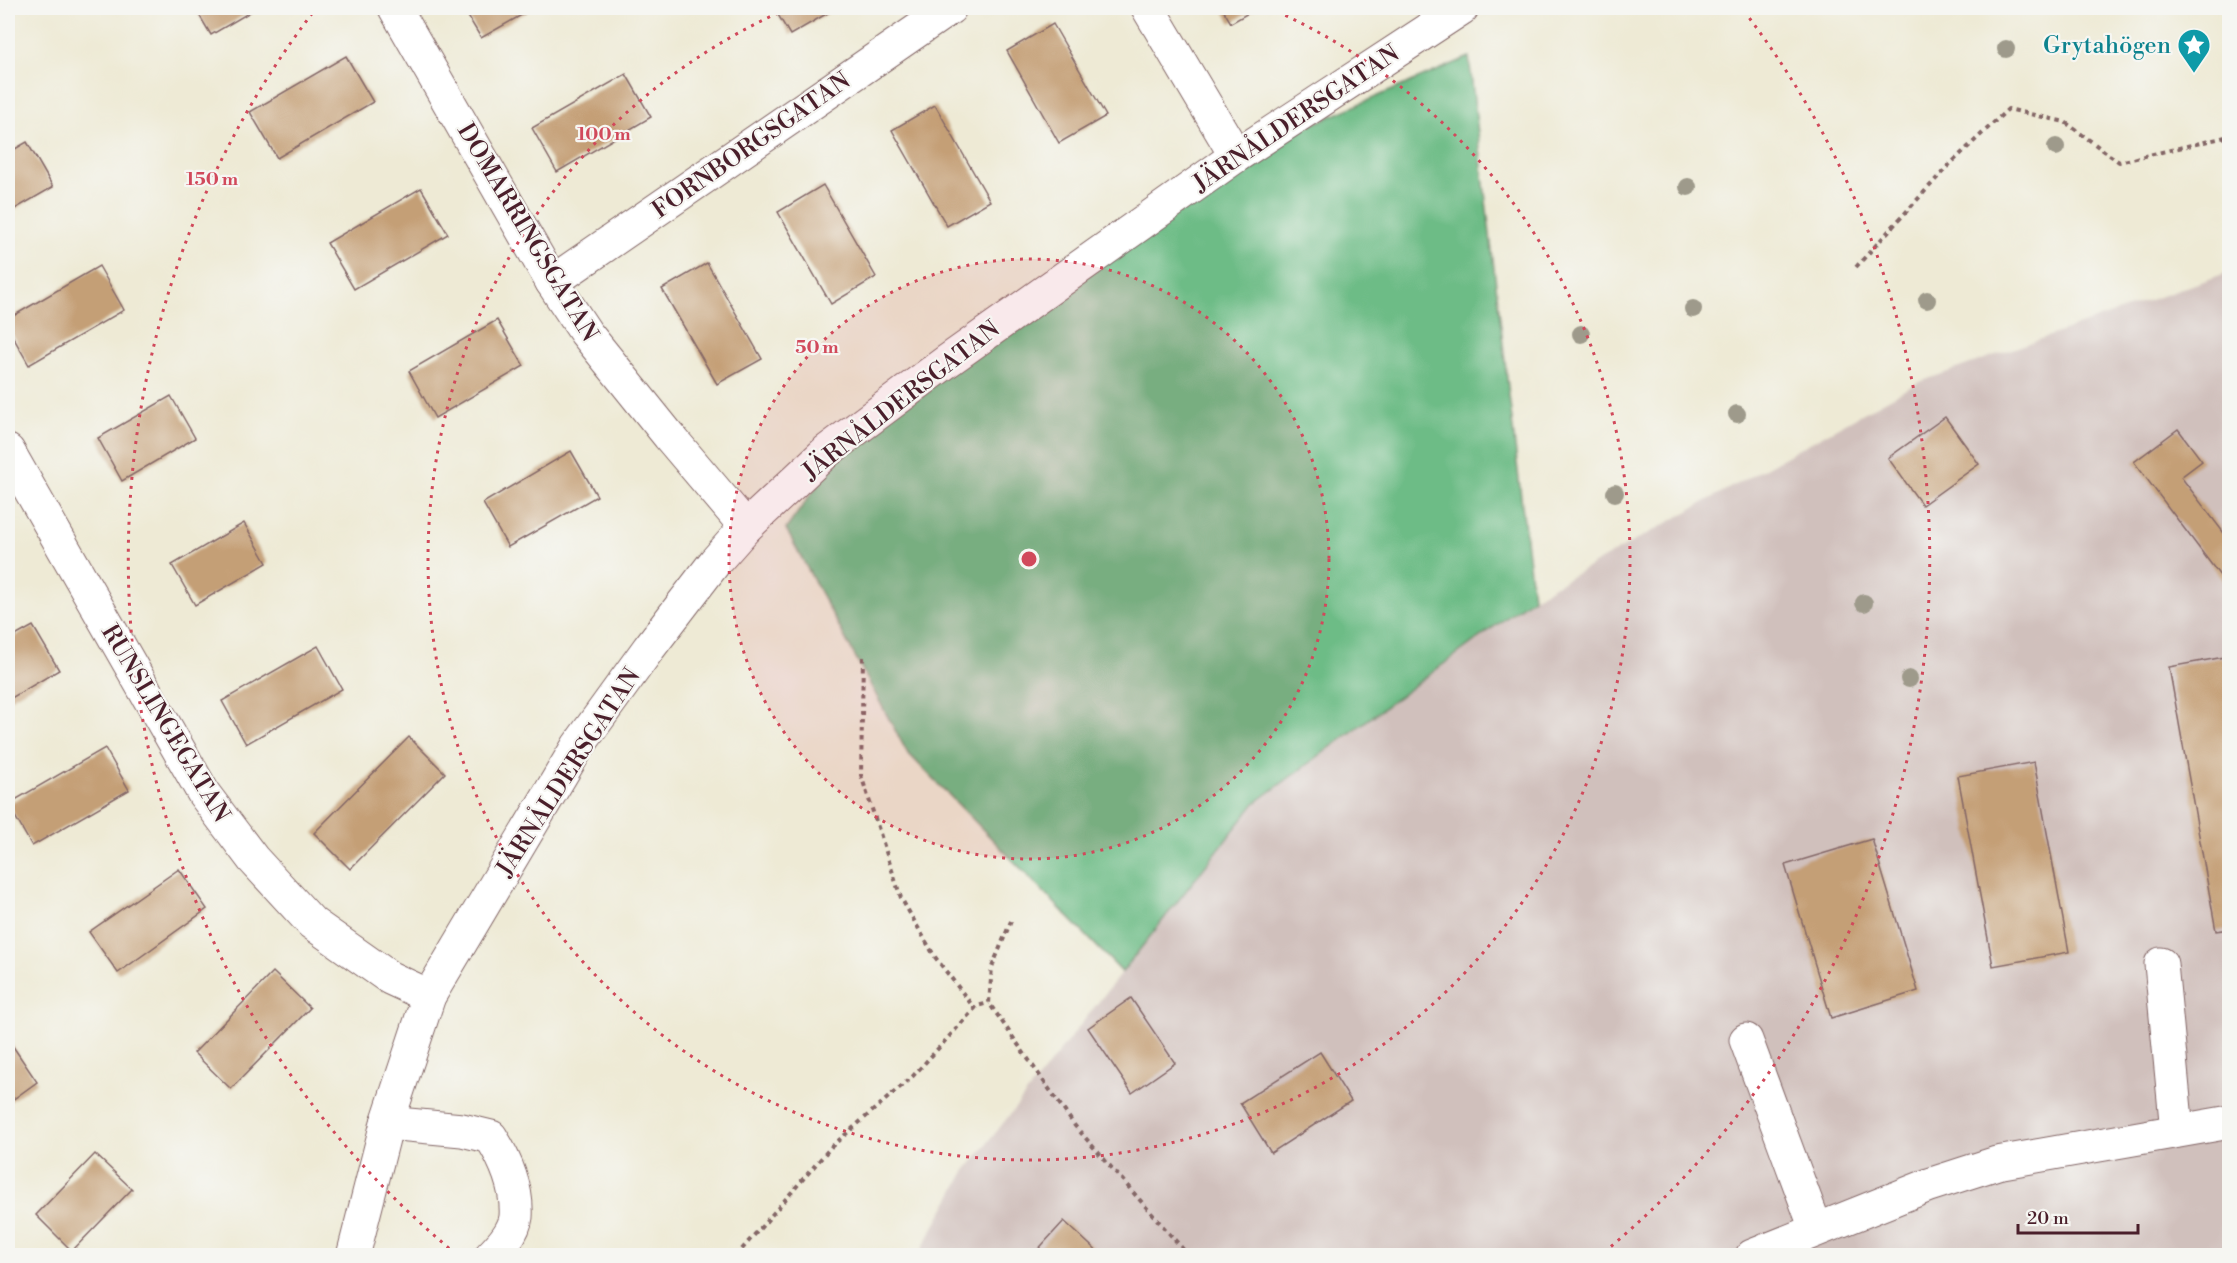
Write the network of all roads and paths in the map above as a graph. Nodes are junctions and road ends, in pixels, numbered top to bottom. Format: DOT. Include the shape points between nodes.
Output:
graph roads {
  1 [pos="395,8"];
  2 [pos="950,8"];
  3 [pos="1148,8"];
  4 [pos="1462,8"];
  5 [pos="2229,136"];
  6 [pos="1236,156"];
  7 [pos="1856,267"];
  8 [pos="552,282"];
  9 [pos="8,451"];
  10 [pos="746,527"];
  11 [pos="863,657"];
  12 [pos="1011,921"];
  13 [pos="2161,964"];
  14 [pos="429,996"];
  15 [pos="988,1004"];
  16 [pos="975,1009"];
  17 [pos="1746,1040"];
  18 [pos="387,1122"];
  19 [pos="2229,1122"];
  20 [pos="2177,1131"];
  21 [pos="1802,1241"];
  22 [pos="353,1256"];
  23 [pos="490,1256"];
  24 [pos="736,1256"];
  25 [pos="1189,1256"];
  26 [pos="1752,1256"];
  1 -- 8 [label="street, DOMARRINGSGATAN"];
  2 -- 8 [label="street, FORNBORGSGATAN"];
  3 -- 6 [label="street"];
  4 -- 6 [label="street, JÄRNÅLDERSGATAN"];
  5 -- 7 [label="path" via="2120,162 2065,122 2008,109 1947,167"];
  6 -- 10 [label="street, JÄRNÅLDERSGATAN" via="827,451"];
  8 -- 10 [label="street, DOMARRINGSGATAN" via="586,333"];
  9 -- 14 [label="street, RUNSLINGEGATAN" via="204,794 253,859 312,923 390,978"];
  10 -- 14 [label="street, JÄRNÅLDERSGATAN" via="662,630 578,746"];
  11 -- 16 [label="path" via="861,776 901,898 935,957"];
  12 -- 15 [label="path" via="992,967"];
  13 -- 20 [label="street"];
  14 -- 18 [label="street, JÄRNÅLDERSGATAN"];
  15 -- 16 [label="path"];
  15 -- 25 [label="path" via="1075,1126"];
  16 -- 24 [label="path" via="913,1076 831,1147"];
  17 -- 21 [label="street"];
  18 -- 22 [label="street, JÄRNÅLDERSGATAN"];
  18 -- 23 [label="street" via="491,1137 504,1157 516,1218 504,1243"];
  19 -- 20 [label="street"];
  20 -- 21 [label="street" via="1997,1163 1929,1185"];
  21 -- 26 [label="street"];
}
